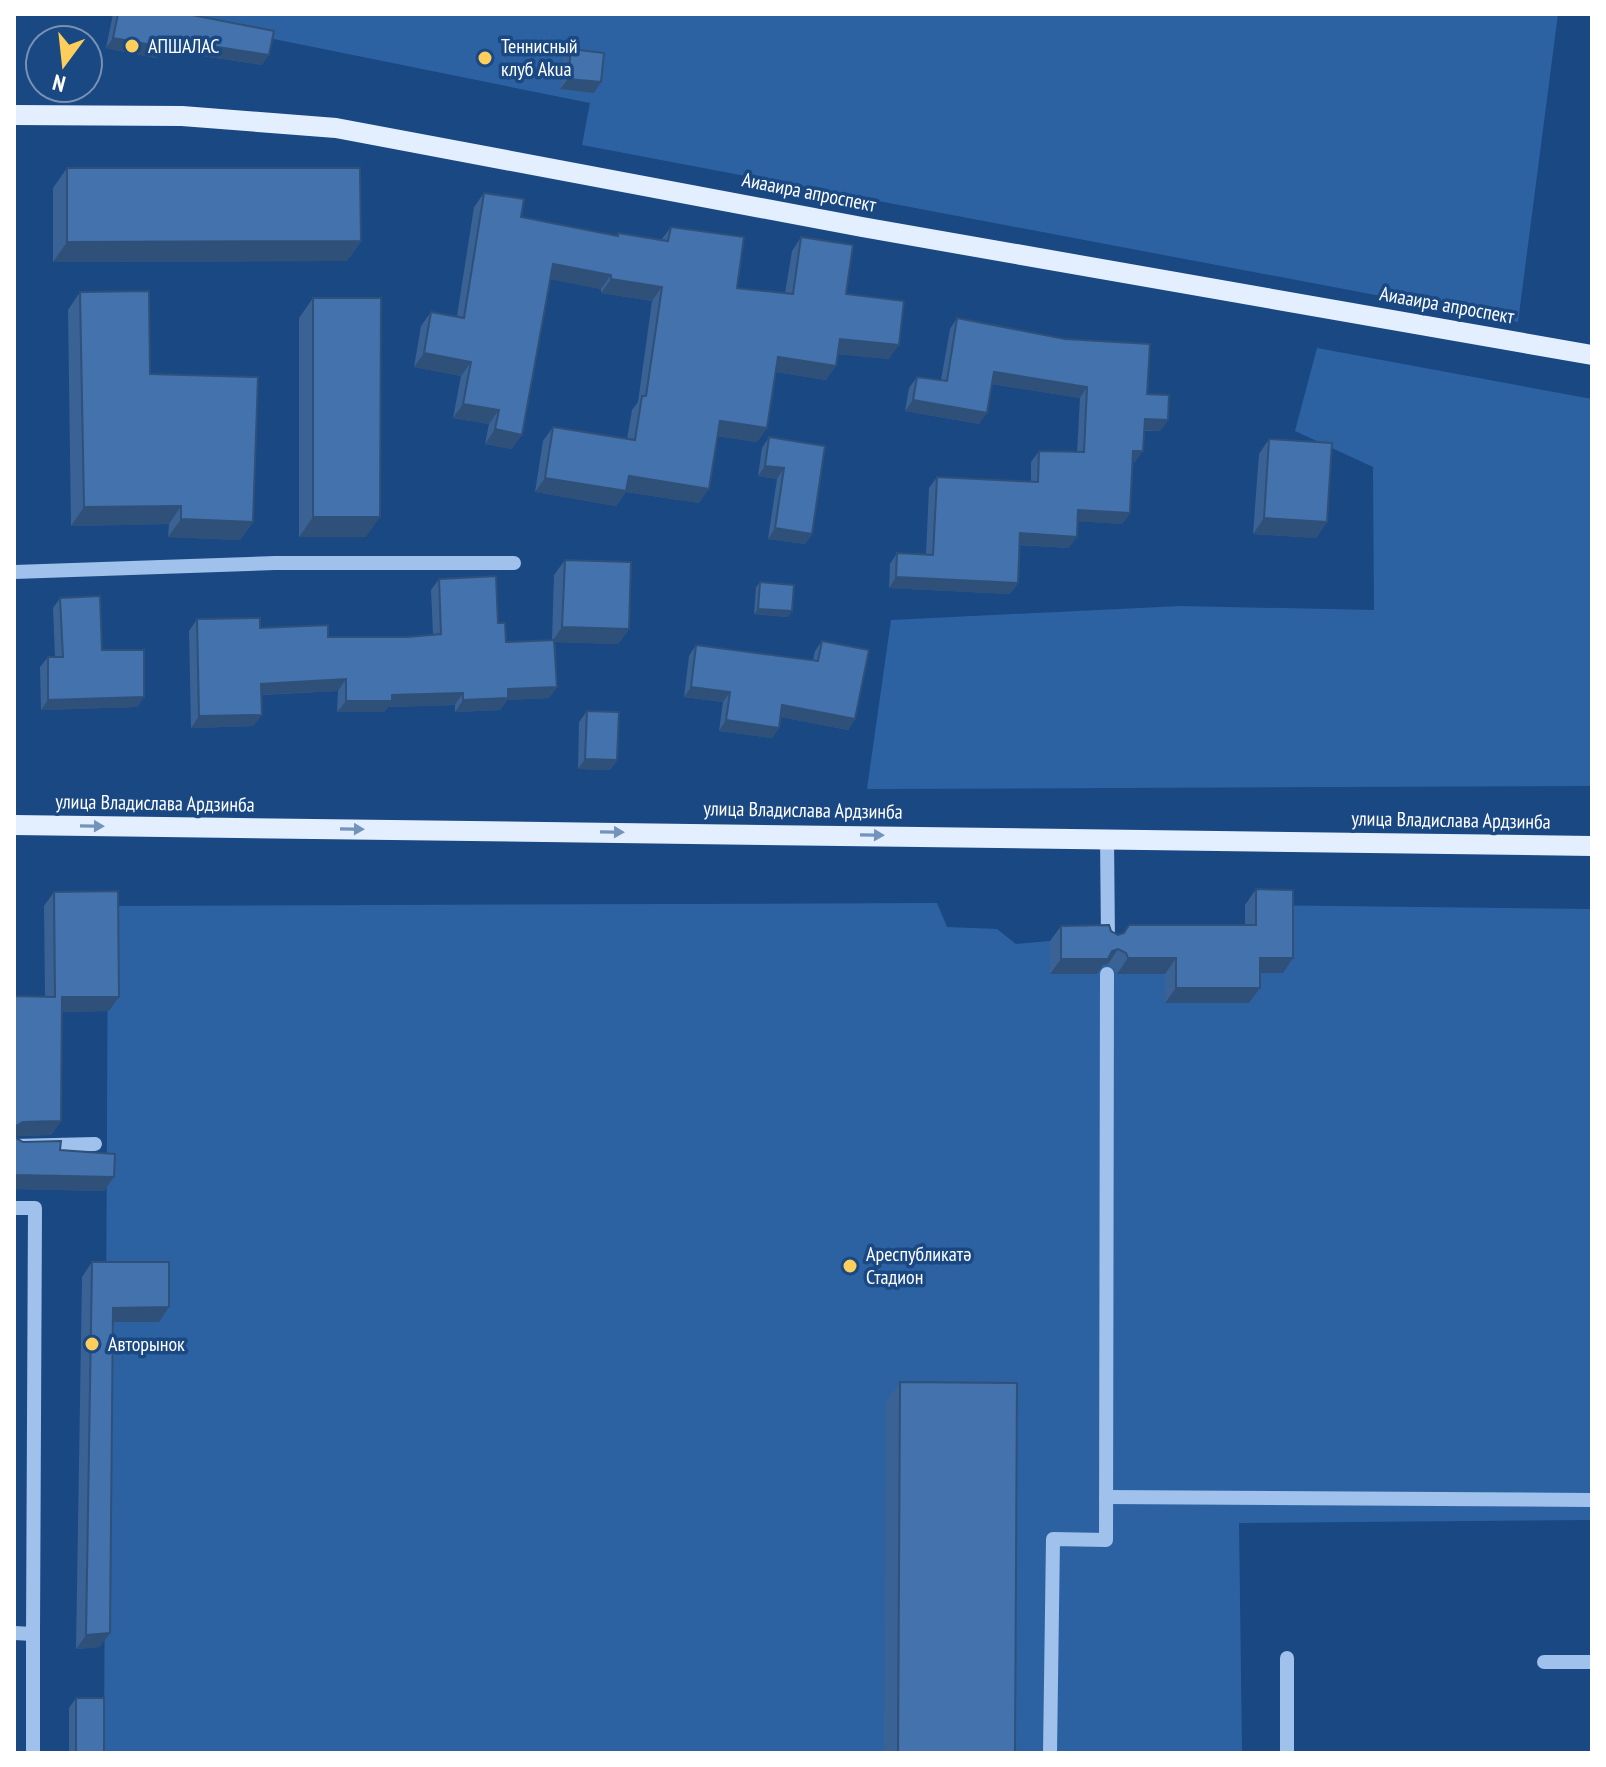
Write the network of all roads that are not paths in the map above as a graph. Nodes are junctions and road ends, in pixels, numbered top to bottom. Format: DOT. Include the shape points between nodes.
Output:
graph roads {
  1 [pos="14,115"];
  2 [pos="1592,355"];
  3 [pos="514,563"];
  4 [pos="14,572"];
  5 [pos="14,825"];
  6 [pos="1107,838"];
  7 [pos="1592,846"];
  8 [pos="1108,940"];
  9 [pos="1107,974"];
  10 [pos="95,1144"];
  11 [pos="14,1146"];
  12 [pos="14,1208"];
  13 [pos="1106,1497"];
  14 [pos="1592,1500"];
  15 [pos="14,1633"];
  16 [pos="33,1634"];
  17 [pos="1287,1658"];
  18 [pos="1544,1662"];
  19 [pos="1592,1662"];
  20 [pos="33,1753"];
  21 [pos="1050,1753"];
  22 [pos="1287,1753"];
  1 -- 2 [label="main road, Аиааира апроспект" via="182,116 336,128"];
  3 -- 4 [label="street" via="275,563"];
  5 -- 6 [label="main road, улица Владислава Ардзинба, one-way"];
  6 -- 7 [label="main road, улица Владислава Ардзинба"];
  6 -- 8 [label="street"];
  9 -- 13 [label="street"];
  10 -- 11 [label="street"];
  12 -- 16 [label="street" via="35,1208"];
  13 -- 14 [label="street"];
  13 -- 21 [label="street" via="1106,1540 1053,1539"];
  15 -- 16 [label="street"];
  16 -- 20 [label="street"];
  17 -- 22 [label="street"];
  18 -- 19 [label="street"];
}
